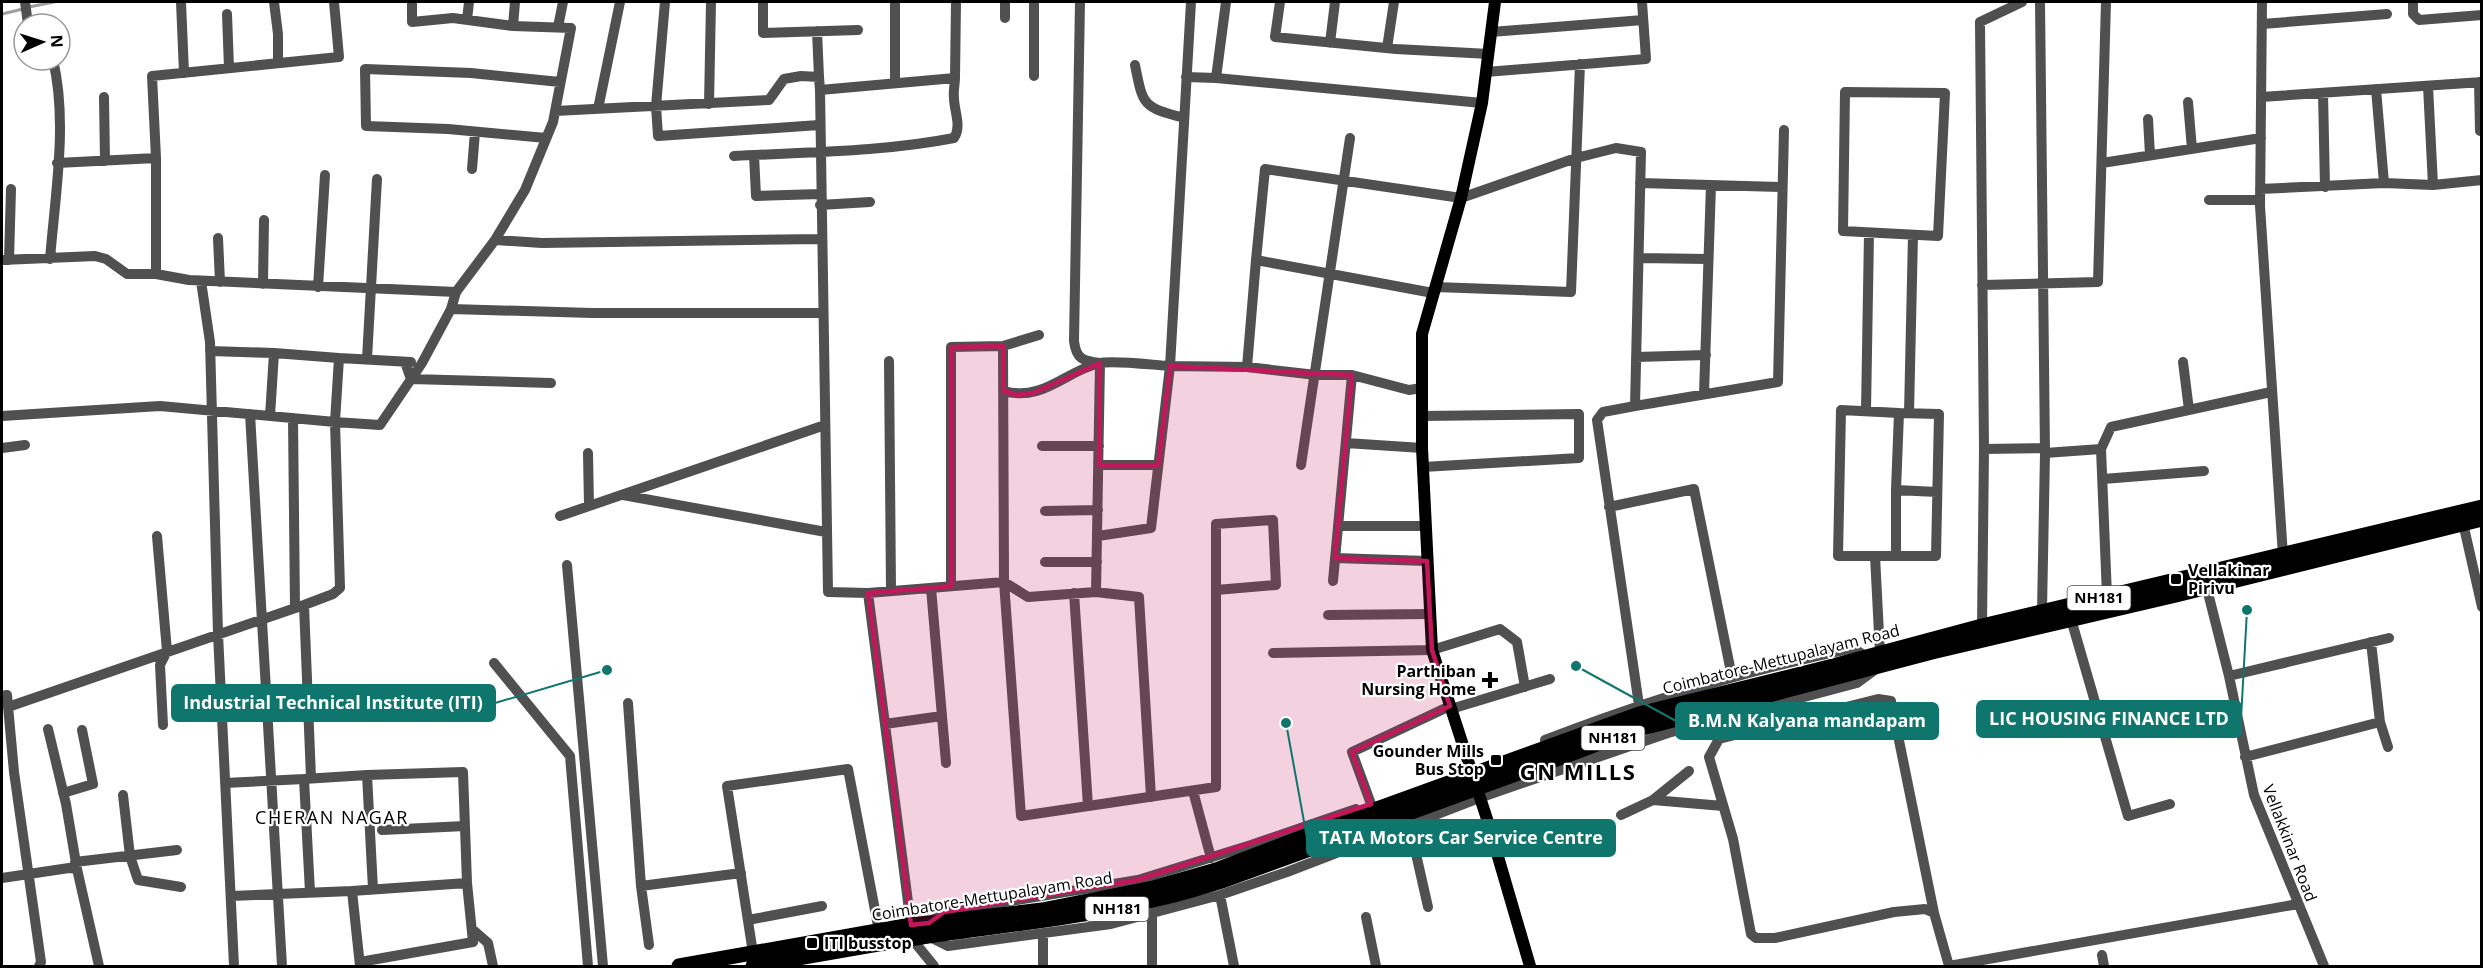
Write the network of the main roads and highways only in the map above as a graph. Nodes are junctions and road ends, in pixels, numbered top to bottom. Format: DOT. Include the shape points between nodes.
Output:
graph roads {
  1 [pos="1495,2"];
  2 [pos="2481,507"];
  3 [pos="2481,519"];
  4 [pos="2205,580"];
  5 [pos="1875,658"];
  6 [pos="920,931"];
  7 [pos="753,960"];
  8 [pos="784,964"];
  9 [pos="679,966"];
  10 [pos="1530,966"];
  1 -- 10 [label="main road" via="1482,103 1461,198 1422,334 1422,448 1432,650"];
  2 -- 4 [label="highway, Coimbatore-Mettupalayam Road / NH181" via="2283,556"];
  3 -- 4 [label="highway, NH181"];
  4 -- 5 [label="highway, NH181" via="2072,619"];
  4 -- 5 [label="highway, Coimbatore-Mettupalayam Road / NH181" via="2107,596 1982,626"];
  5 -- 6 [label="highway, NH181" via="1720,700 1188,886 1100,912"];
  6 -- 7 [label="highway, Coimbatore-Mettupalayam Road / NH181" via="879,931"];
  6 -- 8 [label="highway, NH181"];
  7 -- 8 [label="highway, NH181"];
  7 -- 9 [label="highway, Coimbatore-Mettupalayam Road / NH181"];
}
